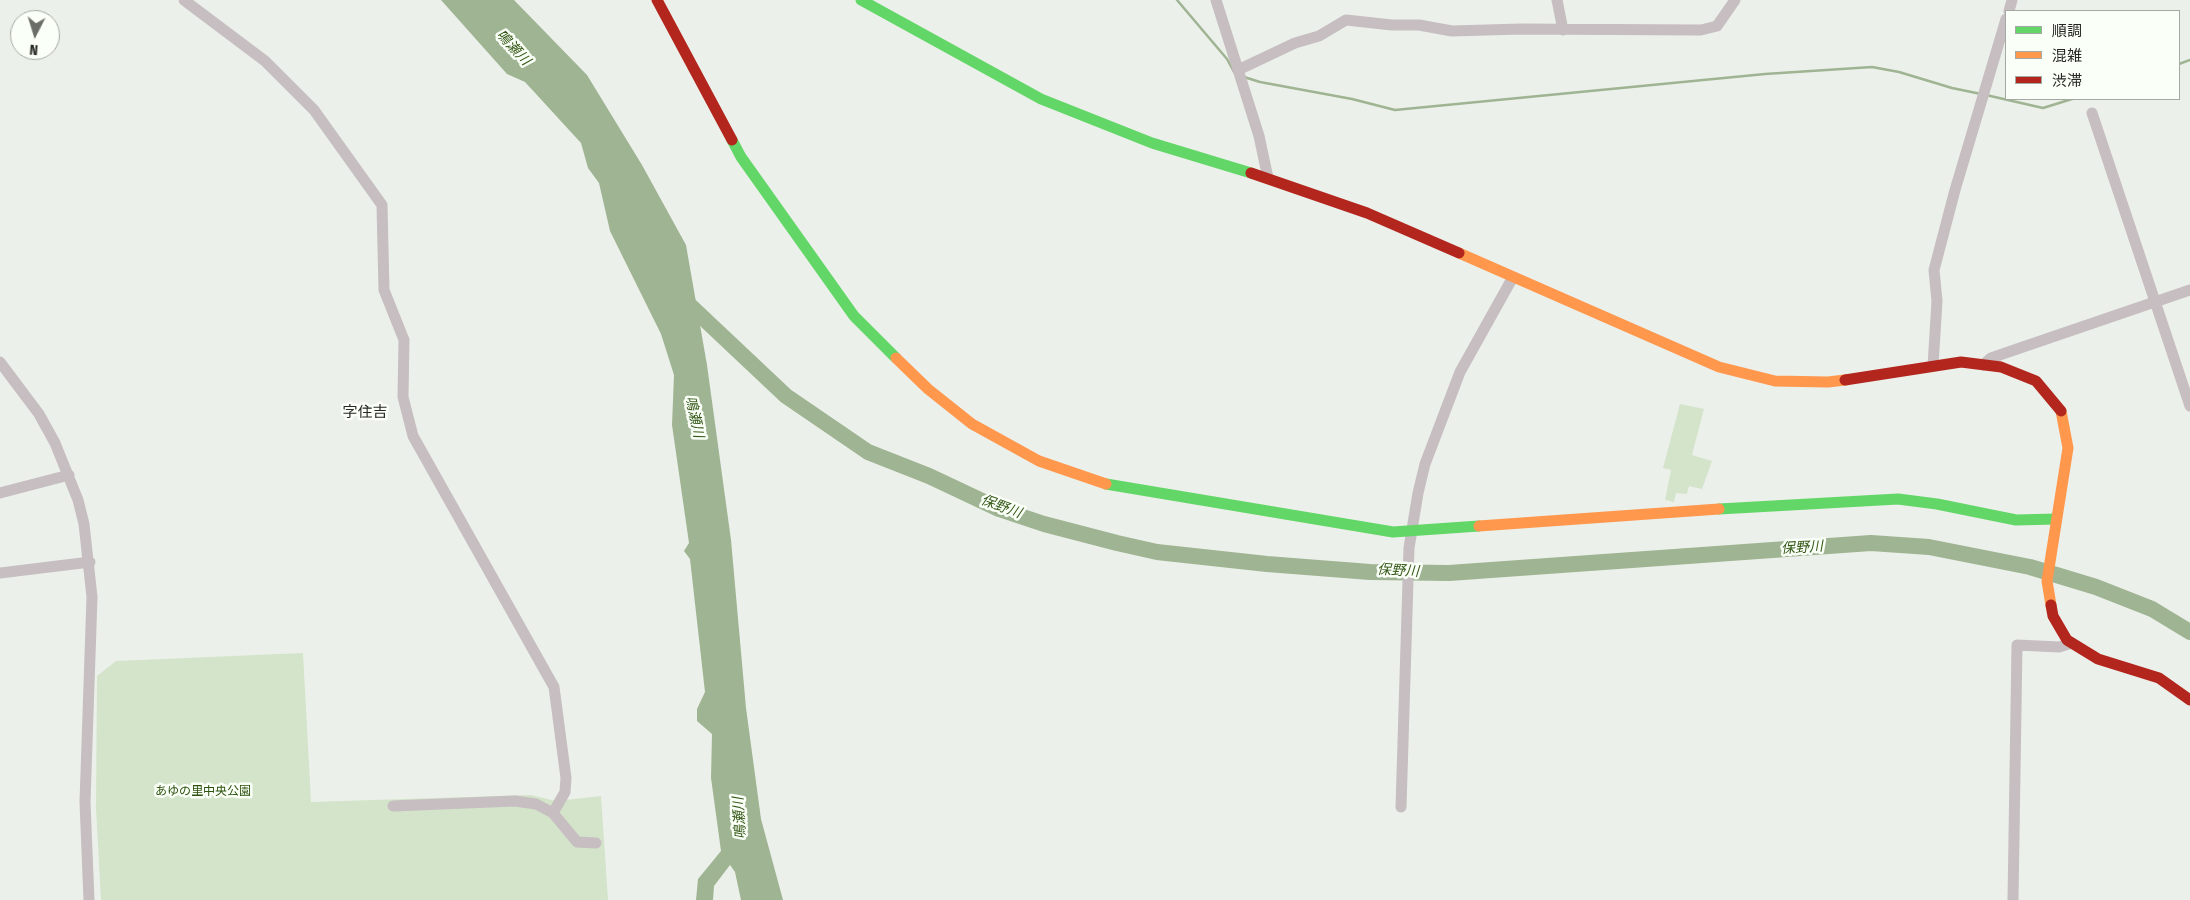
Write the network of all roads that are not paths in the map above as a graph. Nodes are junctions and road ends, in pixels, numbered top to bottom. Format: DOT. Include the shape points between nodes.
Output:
graph roads {
  1 [pos="184,0"];
  2 [pos="657,0"];
  3 [pos="860,0"];
  4 [pos="1216,0"];
  5 [pos="1557,0"];
  6 [pos="1735,0"];
  7 [pos="2005,22"];
  8 [pos="1563,30"];
  9 [pos="1239,74"];
  10 [pos="2092,113"];
  11 [pos="1268,178"];
  12 [pos="1513,277"];
  13 [pos="2190,290"];
  14 [pos="2154,303"];
  15 [pos="0,362"];
  16 [pos="1983,365"];
  17 [pos="1933,366"];
  18 [pos="2190,406"];
  19 [pos="69,475"];
  20 [pos="0,493"];
  21 [pos="2056,518"];
  22 [pos="1412,531"];
  23 [pos="90,562"];
  24 [pos="0,573"];
  25 [pos="2072,643"];
  26 [pos="2190,700"];
  27 [pos="393,806"];
  28 [pos="1401,807"];
  29 [pos="553,812"];
  30 [pos="596,843"];
  31 [pos="89,900"];
  32 [pos="2013,900"];
  1 -- 29 [label="street" via="265,61 314,110 382,204 384,290 404,340 403,397 413,436 554,687 566,778 565,792"];
  2 -- 22 [label="street" via="741,157 854,316 928,389 972,424 1039,461 1098,482 1272,514 1393,532"];
  3 -- 11 [label="street" via="1041,99 1152,143"];
  4 -- 9 [label="street"];
  5 -- 8 [label="street"];
  6 -- 8 [label="street" via="1717,26 1709,29"];
  7 -- 17 [label="street" via="1934,270 1937,301"];
  8 -- 9 [label="street" via="1452,32 1419,25 1392,26 1346,20 1319,36 1294,43"];
  9 -- 11 [label="street" via="1259,136"];
  10 -- 14 [label="street"];
  11 -- 12 [label="street" via="1367,213"];
  12 -- 17 [label="street" via="1720,367 1775,381 1828,382"];
  12 -- 22 [label="street" via="1460,372 1425,464"];
  13 -- 14 [label="street"];
  14 -- 16 [label="street" via="1992,358"];
  14 -- 18 [label="street"];
  15 -- 19 [label="street" via="39,414"];
  16 -- 17 [label="street" via="1961,362"];
  16 -- 21 [label="street" via="2001,367 2036,381 2061,410 2068,448"];
  19 -- 20 [label="street"];
  19 -- 23 [label="street" via="82,516"];
  21 -- 22 [label="street" via="2016,520 1937,504 1870,499"];
  21 -- 25 [label="street" via="2047,582 2052,616"];
  22 -- 28 [label="street"];
  23 -- 24 [label="street"];
  23 -- 31 [label="street" via="92,615 86,802"];
  25 -- 26 [label="street" via="2098,658 2159,678"];
  25 -- 32 [label="street" via="2059,647 2017,645"];
  27 -- 29 [label="street" via="523,802 542,805"];
  29 -- 30 [label="street" via="576,842"];
}
